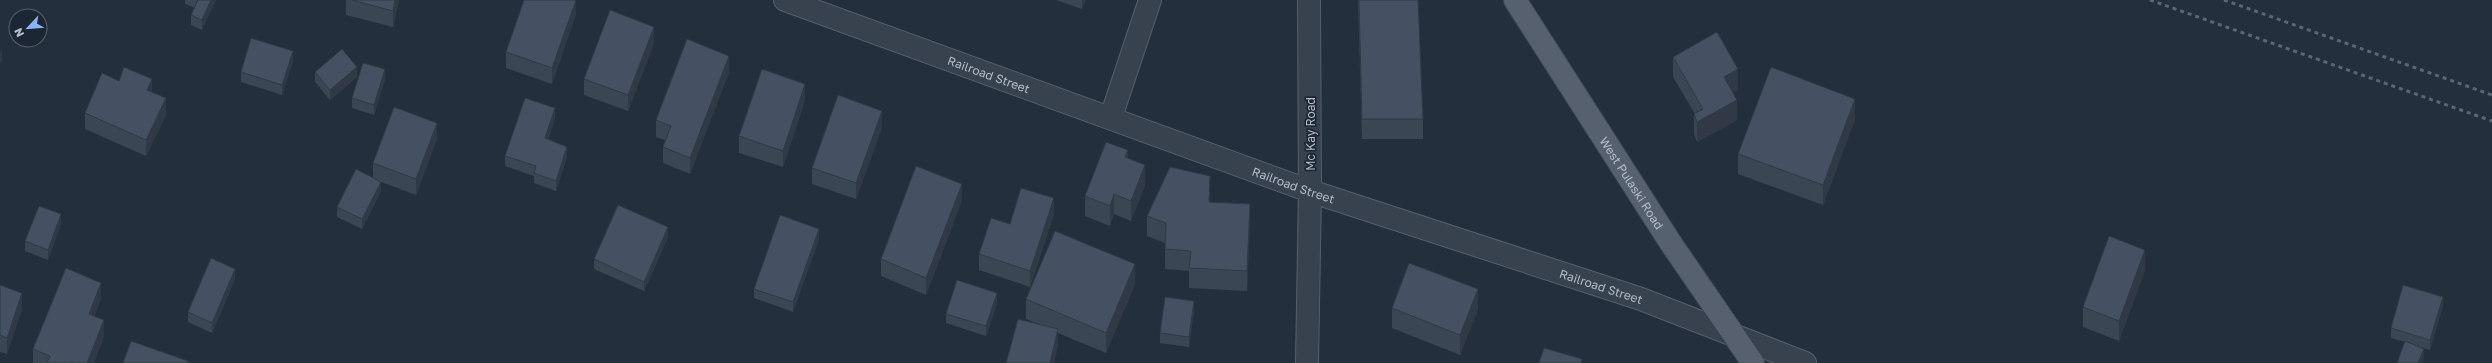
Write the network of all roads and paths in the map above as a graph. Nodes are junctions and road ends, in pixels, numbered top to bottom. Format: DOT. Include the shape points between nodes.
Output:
graph roads {
  1 [pos="785,0"];
  2 [pos="1150,0"];
  3 [pos="1309,0"];
  4 [pos="1515,0"];
  5 [pos="1110,117"];
  6 [pos="1310,191"];
  7 [pos="1737,338"];
  8 [pos="1307,363"];
  9 [pos="1753,363"];
  10 [pos="1805,363"];
  1 -- 5 [label="street, Railroad Street"];
  2 -- 5 [label="street"];
  3 -- 6 [label="street, Mc Kay Road"];
  4 -- 7 [label="main road, West Pulaski Road" via="1670,242"];
  5 -- 6 [label="street, Railroad Street"];
  6 -- 7 [label="street, Railroad Street" via="1642,299"];
  6 -- 8 [label="street, Mc Kay Road"];
  7 -- 9 [label="main road, West Pulaski Road"];
  7 -- 10 [label="street, Railroad Street"];
}
